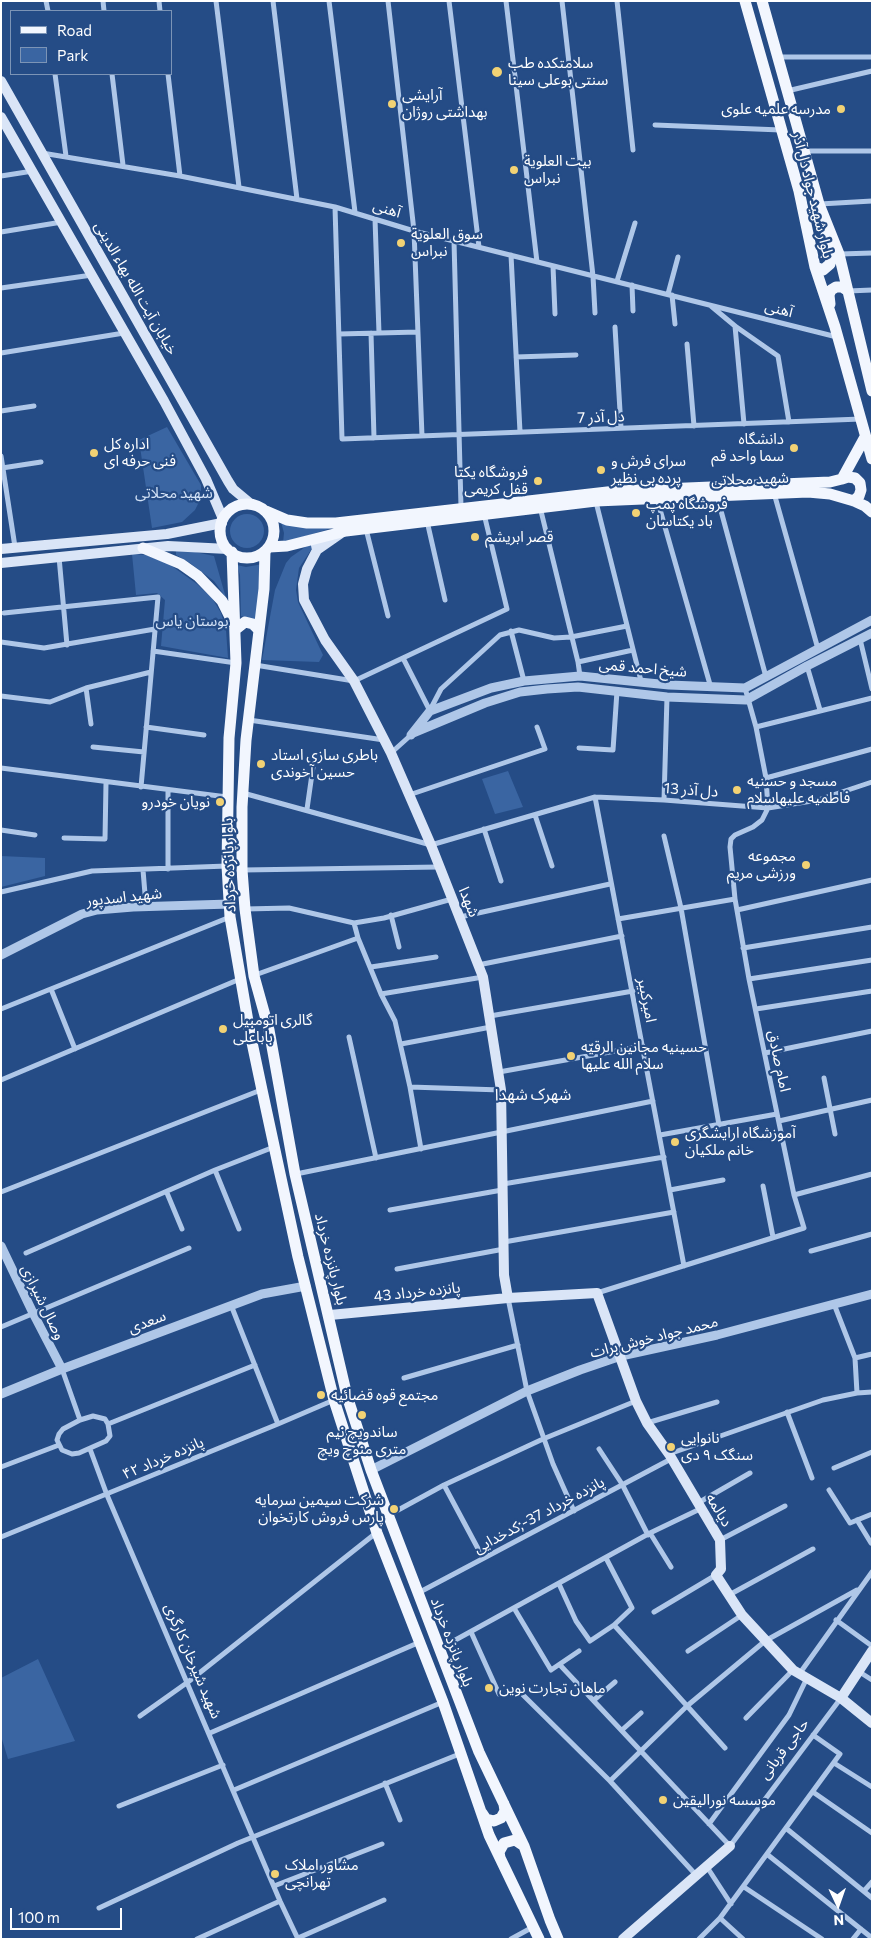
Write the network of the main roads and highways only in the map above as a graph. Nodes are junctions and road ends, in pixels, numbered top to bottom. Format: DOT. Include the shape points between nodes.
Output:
graph roads {
  1 [pos="745,1"];
  2 [pos="762,1"];
  3 [pos="1,81"];
  4 [pos="1,117"];
  5 [pos="1,129"];
  6 [pos="14,138"];
  7 [pos="820,208"];
  8 [pos="815,267"];
  9 [pos="848,291"];
  10 [pos="837,332"];
  11 [pos="872,391"];
  12 [pos="866,437"];
  13 [pos="872,459"];
  14 [pos="842,479"];
  15 [pos="228,481"];
  16 [pos="212,491"];
  17 [pos="854,500"];
  18 [pos="251,504"];
  19 [pos="266,511"];
  20 [pos="872,512"];
  21 [pos="223,521"];
  22 [pos="185,530"];
  23 [pos="346,530"];
  24 [pos="311,539"];
  25 [pos="188,546"];
  26 [pos="143,548"];
  27 [pos="1,549"];
  28 [pos="267,549"];
  29 [pos="317,550"];
  30 [pos="230,551"];
  31 [pos="1,563"];
  32 [pos="235,628"];
  33 [pos="259,630"];
  34 [pos="597,1294"];
  35 [pos="508,1298"];
  36 [pos="330,1316"];
  37 [pos="872,1651"];
  38 [pos="841,1698"];
  39 [pos="872,1723"];
  40 [pos="504,1804"];
  41 [pos="482,1813"];
  42 [pos="524,1846"];
  43 [pos="730,1846"];
  44 [pos="500,1858"];
  45 [pos="539,1939"];
  46 [pos="558,1939"];
  47 [pos="623,1939"];
  1 -- 8 [label="main road, بلوار شهید جواد دل آذر" via="782,130"];
  2 -- 7 [label="main road, بلوار شهید جواد دل آذر"];
  3 -- 15 [label="main road, خیابان آیت الله بهاء الدینی"];
  4 -- 6 [label="main road, خیابان آیت الله بهاء الدینی"];
  5 -- 6 [label="main road"];
  6 -- 16 [label="main road, خیابان آیت الله بهاء الدینی"];
  7 -- 8 [label="main road" via="830,264 823,270"];
  7 -- 9 [label="main road, بلوار شهید جواد دل آذر" via="839,254"];
  8 -- 10 [label="main road, بلوار شهید جواد دل آذر"];
  9 -- 10 [label="main road" via="836,287 829,295"];
  9 -- 11 [label="main road, بلوار شهید جواد دل آذر"];
  10 -- 12 [label="main road"];
  12 -- 13 [label="main road"];
  12 -- 14 [label="main road"];
  14 -- 17 [label="main road" via="848,476 860,483 859,496"];
  14 -- 19 [label="main road, شهید محلاتی" via="809,484 616,491 336,523 287,520"];
  15 -- 16 [label="main road" via="224,489"];
  15 -- 18 [label="main road, خیابان آیت الله بهاء الدینی"];
  16 -- 21 [label="main road, خیابان آیت الله بهاء الدینی"];
  17 -- 20 [label="main road, شهید محلاتی"];
  17 -- 23 [label="main road, شهید محلاتی" via="808,492 596,501"];
  18 -- 19 [label="main road"];
  18 -- 21 [label="main road" via="238,506"];
  19 -- 28 [label="main road" via="274,528"];
  21 -- 22 [label="main road"];
  21 -- 30 [label="main road" via="222,538"];
  22 -- 25 [label="main road" via="190,536"];
  22 -- 27 [label="main road"];
  23 -- 24 [label="main road, شهید محلاتی"];
  23 -- 29 [label="main road, شهدا"];
  24 -- 28 [label="main road, شهید محلاتی"];
  24 -- 29 [label="main road"];
  25 -- 26 [label="main road"];
  25 -- 30 [label="main road"];
  26 -- 31 [label="main road"];
  26 -- 32 [label="main road" via="181,564 198,576 222,601"];
  28 -- 30 [label="main road" via="249,558"];
  28 -- 33 [label="main road, بلوار پانزده خرداد"];
  29 -- 35 [label="main road, شهدا" via="307,568 304,600 325,640 354,681 391,753 483,977 502,1090 504,1275"];
  30 -- 32 [label="main road, بلوار پانزده خرداد"];
  32 -- 33 [label="main road" via="245,622"];
  32 -- 41 [label="main road, بلوار پانزده خرداد" via="236,663 227,797 230,917 262,1090 334,1400 377,1533"];
  33 -- 36 [label="main road, بلوار پانزده خرداد" via="243,793 245,909 254,976 269,1030 295,1174"];
  34 -- 35 [label="main road, پانزده خرداد 43"];
  34 -- 38 [label="main road, دیالمه" via="636,1401 720,1540 721,1569 716,1575 742,1615 765,1640 800,1674"];
  35 -- 36 [label="main road, پانزده خرداد 43"];
  36 -- 40 [label="main road, بلوار پانزده خرداد" via="347,1396 371,1470 479,1752"];
  37 -- 38 [label="main road, حاجی قربانی"];
  38 -- 39 [label="main road"];
  40 -- 41 [label="main road" via="501,1818 486,1819"];
  40 -- 42 [label="main road, بلوار پانزده خرداد"];
  41 -- 44 [label="main road, بلوار پانزده خرداد"];
  42 -- 44 [label="main road" via="515,1840 504,1843 499,1852"];
  42 -- 46 [label="main road, بلوار پانزده خرداد"];
  43 -- 47 [label="main road, حاجی قربانی"];
  44 -- 45 [label="main road, بلوار پانزده خرداد"];
}
